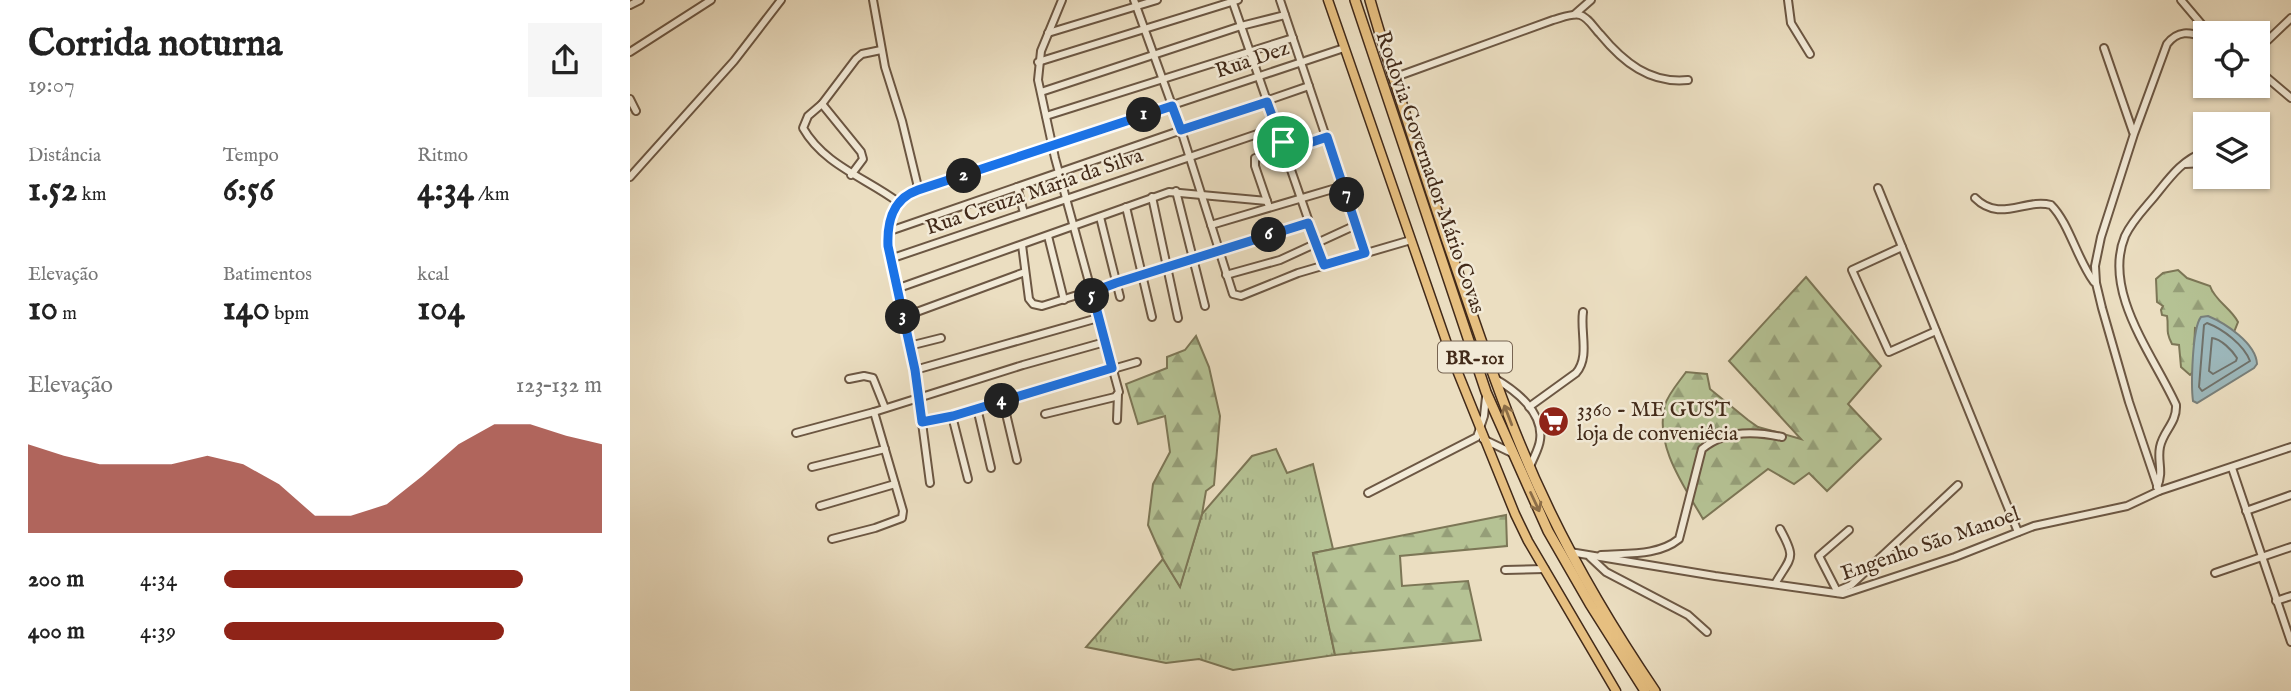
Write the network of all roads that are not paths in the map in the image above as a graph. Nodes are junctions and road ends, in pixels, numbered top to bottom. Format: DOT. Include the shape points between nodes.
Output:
graph roads {
  1 [pos="640,0"];
  2 [pos="711,0"];
  3 [pos="781,0"];
  4 [pos="873,0"];
  5 [pos="1157,0"];
  6 [pos="1280,0"];
  7 [pos="1328,0"];
  8 [pos="1355,0"];
  9 [pos="1370,0"];
  10 [pos="1591,0"];
  11 [pos="1788,0"];
  12 [pos="2181,0"];
  13 [pos="1064,1"];
  14 [pos="1235,1"];
  15 [pos="1135,4"];
  16 [pos="630,5"];
  17 [pos="1574,15"];
  18 [pos="1286,16"];
  19 [pos="2291,18"];
  20 [pos="2199,21"];
  21 [pos="1241,26"];
  22 [pos="1145,31"];
  23 [pos="1048,33"];
  24 [pos="2193,34"];
  25 [pos="1293,38"];
  26 [pos="2270,38"];
  27 [pos="1344,48"];
  28 [pos="2104,48"];
  29 [pos="881,50"];
  30 [pos="1249,50"];
  31 [pos="630,52"];
  32 [pos="1810,54"];
  33 [pos="1154,55"];
  34 [pos="1301,61"];
  35 [pos="1038,62"];
  36 [pos="1258,75"];
  37 [pos="1393,78"];
  38 [pos="1163,80"];
  39 [pos="1688,80"];
  40 [pos="2270,81"];
  41 [pos="1310,86"];
  42 [pos="1041,92"];
  43 [pos="2291,98"];
  44 [pos="630,99"];
  45 [pos="1267,102"];
  46 [pos="822,104"];
  47 [pos="1172,106"];
  48 [pos="636,111"];
  49 [pos="1046,116"];
  50 [pos="1278,127"];
  51 [pos="1181,130"];
  52 [pos="2134,134"];
  53 [pos="1327,137"];
  54 [pos="1052,147"];
  55 [pos="1285,151"];
  56 [pos="1190,156"];
  57 [pos="2193,159"];
  58 [pos="2183,164"];
  59 [pos="2193,164"];
  60 [pos="1059,173"];
  61 [pos="851,175"];
  62 [pos="630,177"];
  63 [pos="1343,186"];
  64 [pos="1017,187"];
  65 [pos="1878,188"];
  66 [pos="918,190"];
  67 [pos="1176,191"];
  68 [pos="1201,195"];
  69 [pos="1152,197"];
  70 [pos="1975,198"];
  71 [pos="1068,199"];
  72 [pos="1301,199"];
  73 [pos="1267,201"];
  74 [pos="898,202"];
  75 [pos="1126,207"];
  76 [pos="1270,209"];
  77 [pos="1024,213"];
  78 [pos="1100,217"];
  79 [pos="1308,223"];
  80 [pos="1211,225"];
  81 [pos="1356,225"];
  82 [pos="1075,226"];
  83 [pos="887,232"];
  84 [pos="1048,236"];
  85 [pos="1411,240"];
  86 [pos="1316,244"];
  87 [pos="1022,245"];
  88 [pos="1902,247"];
  89 [pos="1219,251"];
  90 [pos="1365,253"];
  91 [pos="890,259"];
  92 [pos="1194,259"];
  93 [pos="1324,265"];
  94 [pos="1168,267"];
  95 [pos="1025,272"];
  96 [pos="1142,274"];
  97 [pos="1226,275"];
  98 [pos="1116,283"];
  99 [pos="2096,283"];
  100 [pos="896,289"];
  101 [pos="1092,292"];
  102 [pos="1120,297"];
  103 [pos="1065,300"];
  104 [pos="1205,306"];
  105 [pos="1584,312"];
  106 [pos="903,317"];
  107 [pos="1152,317"];
  108 [pos="1098,318"];
  109 [pos="1178,318"];
  110 [pos="1936,331"];
  111 [pos="942,338"];
  112 [pos="1105,342"];
  113 [pos="909,346"];
  114 [pos="1137,362"];
  115 [pos="1112,368"];
  116 [pos="915,370"];
  117 [pos="1494,378"];
  118 [pos="849,379"];
  119 [pos="1118,391"];
  120 [pos="1486,392"];
  121 [pos="918,398"];
  122 [pos="1003,401"];
  123 [pos="1529,407"];
  124 [pos="885,408"];
  125 [pos="977,408"];
  126 [pos="874,412"];
  127 [pos="1045,414"];
  128 [pos="953,416"];
  129 [pos="1117,420"];
  130 [pos="922,422"];
  131 [pos="796,433"];
  132 [pos="1481,435"];
  133 [pos="1782,437"];
  134 [pos="2291,447"];
  135 [pos="885,449"];
  136 [pos="1515,454"];
  137 [pos="1017,460"];
  138 [pos="812,467"];
  139 [pos="1530,467"];
  140 [pos="991,468"];
  141 [pos="2232,468"];
  142 [pos="968,479"];
  143 [pos="930,483"];
  144 [pos="895,484"];
  145 [pos="1958,485"];
  146 [pos="2158,489"];
  147 [pos="1368,493"];
  148 [pos="2291,495"];
  149 [pos="820,506"];
  150 [pos="2246,511"];
  151 [pos="1780,529"];
  152 [pos="1849,530"];
  153 [pos="2018,532"];
  154 [pos="832,539"];
  155 [pos="2291,547"];
  156 [pos="1570,552"];
  157 [pos="1589,555"];
  158 [pos="2262,557"];
  159 [pos="1545,569"];
  160 [pos="1505,570"];
  161 [pos="2215,573"];
  162 [pos="1775,584"];
  163 [pos="1837,592"];
  164 [pos="2291,596"];
  165 [pos="2276,601"];
  166 [pos="1707,632"];
  167 [pos="2291,642"];
  168 [pos="1616,691"];
  169 [pos="1645,691"];
  170 [pos="1655,691"];
  1 -- 16 [label="street"];
  2 -- 31 [label="street"];
  3 -- 62 [label="street" via="734,61"];
  4 -- 29 [label="street"];
  5 -- 15 [label="street"];
  6 -- 18 [label="street"];
  7 -- 27 [label="main road"];
  8 -- 120 [label="highway, Rodovia Governador Mário Covas / BR-101"];
  9 -- 37 [label="highway, Rodovia Governador Mário Covas / BR-101"];
  10 -- 17 [label="street"];
  11 -- 32 [label="street" via="1791,23"];
  12 -- 20 [label="street"];
  13 -- 23 [label="street"];
  14 -- 21 [label="street"];
  14 -- 22 [label="street"];
  15 -- 22 [label="street"];
  15 -- 23 [label="street"];
  17 -- 37 [label="street"];
  17 -- 39 [label="street" via="1586,18 1635,68 1661,78"];
  18 -- 21 [label="street"];
  18 -- 25 [label="street"];
  19 -- 26 [label="street"];
  21 -- 30 [label="street"];
  21 -- 33 [label="street"];
  22 -- 33 [label="street"];
  22 -- 35 [label="street"];
  23 -- 35 [label="street"];
  24 -- 52 [label="street" via="2185,32 2167,44"];
  25 -- 30 [label="street"];
  25 -- 34 [label="street"];
  27 -- 34 [label="street, Rua Dez"];
  27 -- 85 [label="main road"];
  28 -- 52 [label="street"];
  29 -- 46 [label="street" via="856,59"];
  29 -- 66 [label="street"];
  30 -- 36 [label="street"];
  30 -- 38 [label="street"];
  33 -- 38 [label="street"];
  33 -- 42 [label="street"];
  34 -- 36 [label="street, Rua Dez"];
  34 -- 41 [label="street"];
  35 -- 42 [label="street"];
  36 -- 45 [label="street"];
  36 -- 47 [label="street, Rua Dez"];
  37 -- 117 [label="highway, Rodovia Governador Mário Covas / BR-101"];
  38 -- 47 [label="street"];
  38 -- 49 [label="street"];
  40 -- 43 [label="street"];
  41 -- 45 [label="street"];
  41 -- 53 [label="street"];
  42 -- 49 [label="street"];
  44 -- 48 [label="street"];
  45 -- 50 [label="street"];
  45 -- 51 [label="street"];
  46 -- 61 [label="street" via="862,152 863,159"];
  46 -- 61 [label="street" via="803,128"];
  47 -- 51 [label="street"];
  47 -- 54 [label="street, Rua Dez"];
  49 -- 54 [label="street"];
  50 -- 55 [label="street"];
  50 -- 56 [label="street, Rua Creuza Maria da Silva"];
  51 -- 56 [label="street"];
  51 -- 60 [label="street"];
  52 -- 99 [label="street" via="2097,253"];
  53 -- 55 [label="street"];
  53 -- 63 [label="street"];
  54 -- 60 [label="street"];
  54 -- 66 [label="street, Rua Dez"];
  55 -- 72 [label="street"];
  55 -- 73 [label="street" via="1255,158"];
  56 -- 68 [label="street"];
  56 -- 71 [label="street, Rua Creuza Maria da Silva"];
  57 -- 58 [label="street"];
  58 -- 59 [label="street"];
  58 -- 146 [label="street" via="2133,223 2121,260 2126,307 2176,405 2176,417 2160,448"];
  60 -- 64 [label="street"];
  60 -- 71 [label="street"];
  61 -- 74 [label="street"];
  63 -- 72 [label="street"];
  63 -- 81 [label="street"];
  64 -- 77 [label="street"];
  64 -- 83 [label="street"];
  65 -- 88 [label="street"];
  66 -- 74 [label="street, Rua Dez"];
  67 -- 68 [label="street"];
  67 -- 69 [label="street"];
  67 -- 92 [label="street"];
  68 -- 73 [label="street"];
  68 -- 80 [label="street"];
  69 -- 75 [label="street"];
  69 -- 94 [label="street"];
  70 -- 99 [label="street" via="1986,206 2010,210 2051,205"];
  71 -- 77 [label="street, Rua Creuza Maria da Silva"];
  71 -- 82 [label="street"];
  72 -- 76 [label="street"];
  72 -- 79 [label="street"];
  73 -- 76 [label="street"];
  74 -- 83 [label="street"];
  75 -- 78 [label="street"];
  75 -- 96 [label="street"];
  76 -- 80 [label="street"];
  77 -- 91 [label="street, Rua Creuza Maria da Silva"];
  78 -- 82 [label="street"];
  78 -- 98 [label="street"];
  79 -- 86 [label="street"];
  79 -- 89 [label="street"];
  80 -- 89 [label="street"];
  81 -- 86 [label="street"];
  81 -- 90 [label="street"];
  82 -- 84 [label="street"];
  82 -- 101 [label="street"];
  83 -- 91 [label="street"];
  84 -- 87 [label="street"];
  84 -- 103 [label="street"];
  85 -- 90 [label="street"];
  85 -- 132 [label="main road"];
  86 -- 93 [label="street"];
  86 -- 97 [label="street"];
  87 -- 95 [label="street"];
  87 -- 100 [label="street"];
  88 -- 110 [label="street"];
  88 -- 110 [label="street" via="1852,270 1889,352"];
  89 -- 92 [label="street"];
  89 -- 97 [label="street"];
  90 -- 93 [label="street"];
  91 -- 100 [label="street"];
  92 -- 94 [label="street"];
  92 -- 104 [label="street"];
  93 -- 97 [label="street" via="1241,296 1231,291"];
  94 -- 96 [label="street"];
  94 -- 109 [label="street"];
  95 -- 103 [label="street" via="1028,293 1036,306"];
  95 -- 106 [label="street"];
  96 -- 98 [label="street"];
  96 -- 107 [label="street"];
  98 -- 101 [label="street"];
  98 -- 102 [label="street"];
  99 -- 146 [label="street"];
  100 -- 106 [label="street"];
  101 -- 103 [label="street"];
  101 -- 108 [label="street"];
  105 -- 123 [label="street" via="1583,366"];
  106 -- 113 [label="street"];
  108 -- 112 [label="street"];
  108 -- 116 [label="street"];
  110 -- 153 [label="street"];
  111 -- 113 [label="street"];
  112 -- 115 [label="street"];
  112 -- 121 [label="street"];
  113 -- 116 [label="street"];
  114 -- 115 [label="street"];
  115 -- 119 [label="street"];
  115 -- 122 [label="street"];
  116 -- 121 [label="street"];
  117 -- 123 [label="street"];
  139 -- 117 [label="highway, Rodovia Governador Mário Covas / BR-101, one-way"];
  118 -- 124 [label="street" via="873,378"];
  119 -- 127 [label="street"];
  119 -- 129 [label="street"];
  120 -- 132 [label="street"];
  120 -- 136 [label="highway, Rodovia Governador Mário Covas / BR-101"];
  121 -- 124 [label="street"];
  121 -- 130 [label="street"];
  122 -- 125 [label="street"];
  122 -- 137 [label="street"];
  123 -- 139 [label="street" via="1541,438"];
  124 -- 126 [label="street"];
  125 -- 128 [label="street"];
  125 -- 140 [label="street"];
  126 -- 131 [label="street"];
  126 -- 135 [label="street"];
  128 -- 130 [label="street"];
  128 -- 142 [label="street"];
  130 -- 143 [label="street"];
  132 -- 136 [label="street"];
  132 -- 147 [label="street"];
  132 -- 159 [label="main road"];
  133 -- 157 [label="street" via="1757,432 1736,435 1713,440 1702,449 1679,539 1668,548"];
  134 -- 141 [label="street, Engenho São Manoel"];
  135 -- 138 [label="street"];
  135 -- 144 [label="street"];
  136 -- 169 [label="highway, Rodovia Governador Mário Covas / BR-101, one-way" via="1562,557"];
  139 -- 156 [label="highway, Rodovia Governador Mário Covas / BR-101"];
  141 -- 146 [label="street, Engenho São Manoel"];
  141 -- 150 [label="street"];
  144 -- 149 [label="street"];
  144 -- 154 [label="street" via="902,518"];
  145 -- 163 [label="street" via="1856,581"];
  146 -- 153 [label="street, Engenho São Manoel" via="2127,506"];
  148 -- 150 [label="street"];
  150 -- 158 [label="street"];
  151 -- 162 [label="street" via="1791,556"];
  152 -- 163 [label="street" via="1819,556"];
  153 -- 163 [label="street, Engenho São Manoel" via="1920,569"];
  155 -- 158 [label="street"];
  156 -- 157 [label="street, Engenho São Manoel"];
  156 -- 170 [label="highway, Rodovia Governador Mário Covas / BR-101"];
  157 -- 162 [label="street, Engenho São Manoel"];
  157 -- 166 [label="street" via="1606,572 1688,615"];
  158 -- 161 [label="street"];
  158 -- 165 [label="street"];
  159 -- 160 [label="street"];
  159 -- 168 [label="main road"];
  162 -- 163 [label="street, Engenho São Manoel"];
  164 -- 165 [label="street"];
  165 -- 167 [label="street"];
}
